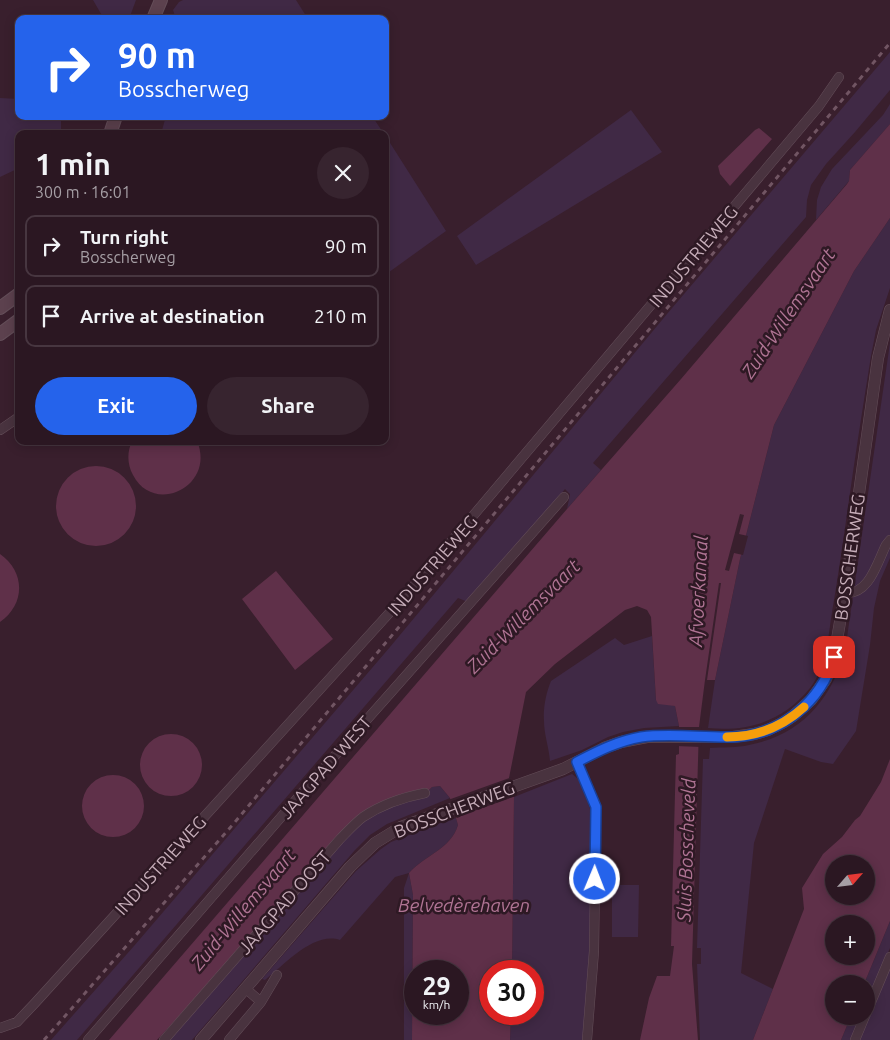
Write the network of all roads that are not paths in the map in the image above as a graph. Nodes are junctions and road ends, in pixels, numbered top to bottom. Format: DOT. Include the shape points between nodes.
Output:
graph roads {
  1 [pos="160,0"];
  2 [pos="154,15"];
  3 [pos="839,77"];
  4 [pos="15,297"];
  5 [pos="0,308"];
  6 [pos="890,310"];
  7 [pos="15,323"];
  8 [pos="0,334"];
  9 [pos="15,420"];
  10 [pos="0,430"];
  11 [pos="564,497"];
  12 [pos="890,540"];
  13 [pos="845,593"];
  14 [pos="577,762"];
  15 [pos="425,793"];
  16 [pos="890,956"];
  17 [pos="277,975"];
  18 [pos="244,988"];
  19 [pos="875,993"];
  20 [pos="261,1002"];
  21 [pos="862,1025"];
  22 [pos="0,1028"];
  23 [pos="88,1040"];
  24 [pos="164,1040"];
  25 [pos="201,1040"];
  26 [pos="229,1040"];
  27 [pos="588,1040"];
  28 [pos="855,1040"];
  1 -- 2 [label="main road"];
  3 -- 22 [label="street, INDUSTRIEWEG" via="819,106 412,588 35,1003 17,1022"];
  4 -- 5 [label="main road"];
  6 -- 13 [label="street, BOSSCHERWEG" via="878,358"];
  7 -- 8 [label="main road"];
  9 -- 10 [label="street"];
  11 -- 23 [label="street, JAAGPAD WEST"];
  12 -- 13 [label="street" via="866,586 858,592"];
  13 -- 14 [label="street, BOSSCHERWEG" via="829,671 811,700 793,716 768,730 739,737 643,737 604,748"];
  14 -- 18 [label="street, BOSSCHERWEG" via="401,827 372,845"];
  14 -- 27 [label="street" via="596,812 594,951"];
  15 -- 24 [label="street, JAAGPAD OOST" via="388,805 363,818 340,839"];
  16 -- 19 [label="street"];
  17 -- 20 [label="street"];
  18 -- 20 [label="street"];
  18 -- 25 [label="street, BOSSCHERWEG"];
  20 -- 26 [label="street"];
  21 -- 28 [label="street"];
}
